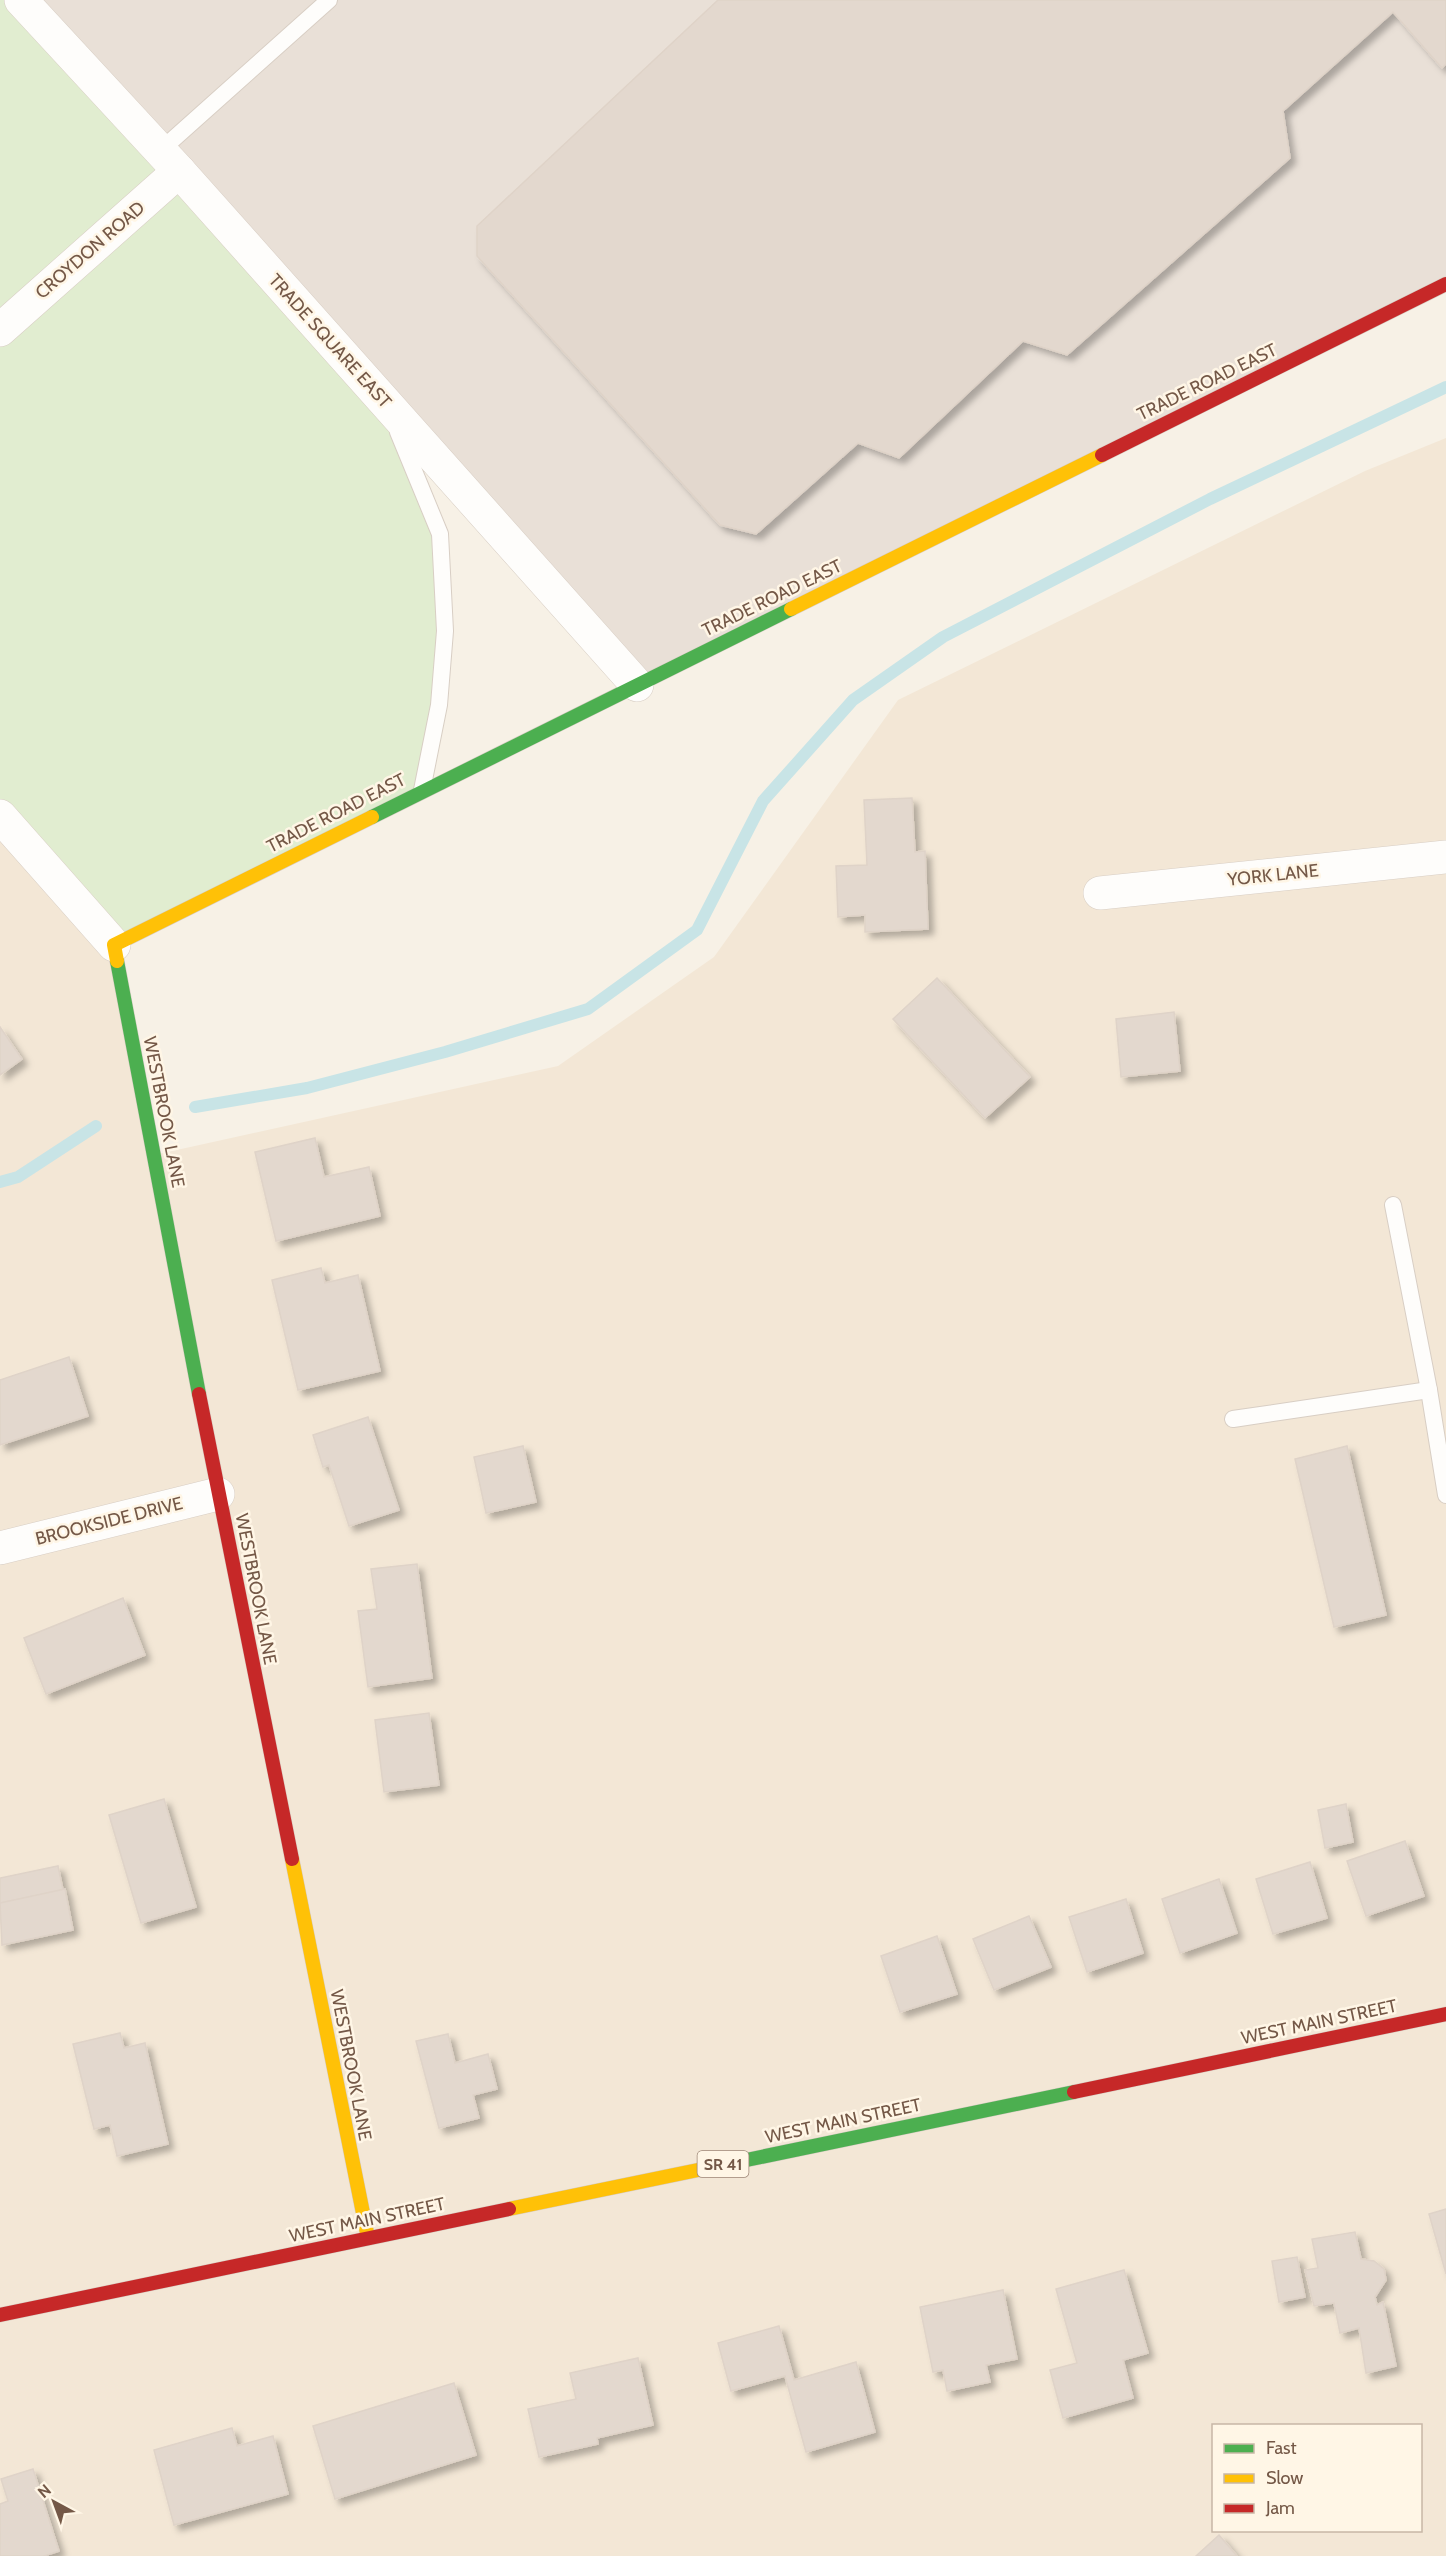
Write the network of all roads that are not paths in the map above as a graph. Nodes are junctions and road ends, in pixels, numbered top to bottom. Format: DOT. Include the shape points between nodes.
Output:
graph roads {
  1 [pos="21,0"];
  2 [pos="329,0"];
  3 [pos="169,161"];
  4 [pos="1446,284"];
  5 [pos="0,330"];
  6 [pos="388,406"];
  7 [pos="637,685"];
  8 [pos="422,790"];
  9 [pos="0,816"];
  10 [pos="1446,857"];
  11 [pos="1100,893"];
  12 [pos="114,945"];
  13 [pos="1393,1205"];
  14 [pos="1429,1390"];
  15 [pos="1233,1419"];
  16 [pos="218,1494"];
  17 [pos="1446,1495"];
  18 [pos="0,1548"];
  19 [pos="1446,2014"];
  20 [pos="368,2238"];
  21 [pos="0,2315"];
  1 -- 3 [label="street, TRADE SQUARE EAST"];
  2 -- 3 [label="lane"];
  3 -- 5 [label="street, CROYDON ROAD"];
  3 -- 6 [label="street, TRADE SQUARE EAST"];
  4 -- 7 [label="street, TRADE ROAD EAST"];
  6 -- 7 [label="street, TRADE SQUARE EAST"];
  6 -- 8 [label="lane" via="440,534 446,631 439,705"];
  7 -- 8 [label="street, TRADE ROAD EAST"];
  8 -- 12 [label="street, TRADE ROAD EAST"];
  9 -- 12 [label="street"];
  10 -- 11 [label="street, YORK LANE"];
  12 -- 16 [label="street, WESTBROOK LANE"];
  13 -- 14 [label="lane"];
  14 -- 15 [label="lane"];
  14 -- 17 [label="lane"];
  16 -- 18 [label="street, BROOKSIDE DRIVE"];
  16 -- 20 [label="street, WESTBROOK LANE"];
  19 -- 20 [label="street, WEST MAIN STREET / SR 41"];
  20 -- 21 [label="street, WEST MAIN STREET / SR 41"];
}
